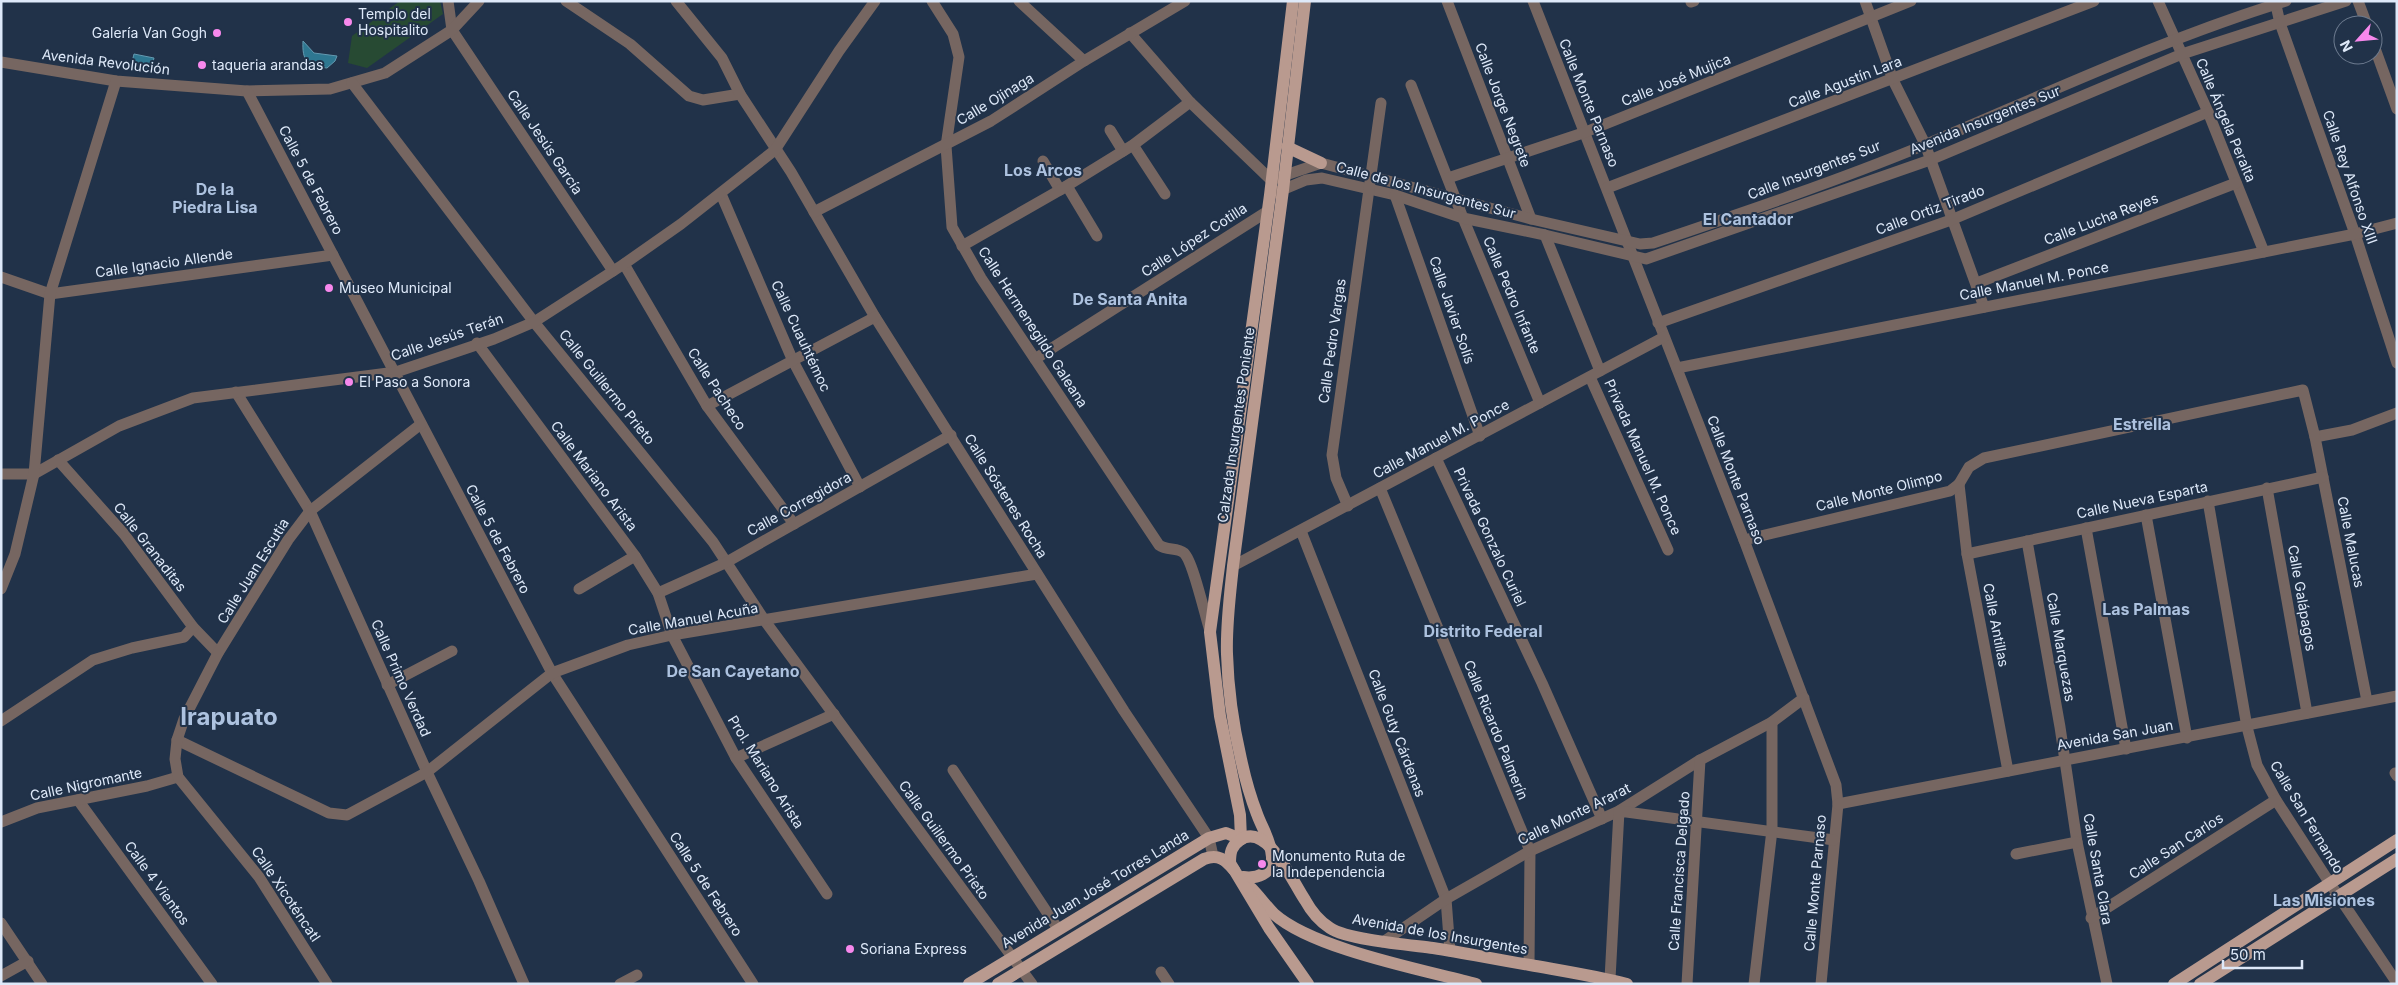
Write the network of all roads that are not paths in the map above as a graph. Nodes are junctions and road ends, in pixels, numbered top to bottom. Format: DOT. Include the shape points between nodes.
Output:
graph roads {
  1 [pos="448,1"];
  2 [pos="566,1"];
  3 [pos="676,1"];
  4 [pos="875,1"];
  5 [pos="932,1"];
  6 [pos="1019,1"];
  7 [pos="1185,1"];
  8 [pos="1293,1"];
  9 [pos="1305,1"];
  10 [pos="1447,1"];
  11 [pos="1533,1"];
  12 [pos="1866,1"];
  13 [pos="1911,1"];
  14 [pos="2094,1"];
  15 [pos="2158,1"];
  16 [pos="2346,1"];
  17 [pos="2358,1"];
  18 [pos="2279,2"];
  19 [pos="473,4"];
  20 [pos="2363,15"];
  21 [pos="1870,17"];
  22 [pos="2280,23"];
  23 [pos="452,30"];
  24 [pos="1130,34"];
  25 [pos="2174,39"];
  26 [pos="2182,54"];
  27 [pos="1084,61"];
  28 [pos="1,62"];
  29 [pos="2381,65"];
  30 [pos="1893,80"];
  31 [pos="116,81"];
  32 [pos="352,83"];
  33 [pos="1411,86"];
  34 [pos="247,91"];
  35 [pos="740,94"];
  36 [pos="1190,102"];
  37 [pos="1381,103"];
  38 [pos="2397,109"];
  39 [pos="2208,112"];
  40 [pos="1110,130"];
  41 [pos="1583,133"];
  42 [pos="1925,144"];
  43 [pos="946,146"];
  44 [pos="1287,147"];
  45 [pos="1128,148"];
  46 [pos="775,150"];
  47 [pos="1506,157"];
  48 [pos="1930,160"];
  49 [pos="1043,161"];
  50 [pos="1321,163"];
  51 [pos="1370,177"];
  52 [pos="1277,178"];
  53 [pos="1448,178"];
  54 [pos="2236,183"];
  55 [pos="1063,188"];
  56 [pos="1607,188"];
  57 [pos="1283,190"];
  58 [pos="1368,190"];
  59 [pos="720,194"];
  60 [pos="1165,194"];
  61 [pos="1270,195"];
  62 [pos="1395,195"];
  63 [pos="1455,199"];
  64 [pos="1268,210"];
  65 [pos="814,212"];
  66 [pos="1463,218"];
  67 [pos="1531,219"];
  68 [pos="1951,220"];
  69 [pos="2397,223"];
  70 [pos="2355,234"];
  71 [pos="1545,235"];
  72 [pos="1096,236"];
  73 [pos="1628,242"];
  74 [pos="962,246"];
  75 [pos="2264,252"];
  76 [pos="333,255"];
  77 [pos="1634,258"];
  78 [pos="624,264"];
  79 [pos="613,271"];
  80 [pos="1,277"];
  81 [pos="1976,283"];
  82 [pos="50,294"];
  83 [pos="1984,307"];
  84 [pos="875,317"];
  85 [pos="534,322"];
  86 [pos="1658,323"];
  87 [pos="1664,337"];
  88 [pos="477,344"];
  89 [pos="1035,359"];
  90 [pos="793,361"];
  91 [pos="2397,363"];
  92 [pos="1677,368"];
  93 [pos="396,372"];
  94 [pos="1595,374"];
  95 [pos="2303,390"];
  96 [pos="236,392"];
  97 [pos="1540,403"];
  98 [pos="707,406"];
  99 [pos="2397,413"];
  100 [pos="421,424"];
  101 [pos="951,436"];
  102 [pos="1480,436"];
  103 [pos="2316,436"];
  104 [pos="1436,458"];
  105 [pos="58,460"];
  106 [pos="1,474"];
  107 [pos="34,474"];
  108 [pos="2323,477"];
  109 [pos="1959,484"];
  110 [pos="860,487"];
  111 [pos="1380,488"];
  112 [pos="2267,488"];
  113 [pos="2208,501"];
  114 [pos="1348,506"];
  115 [pos="310,511"];
  116 [pos="2146,515"];
  117 [pos="794,524"];
  118 [pos="2086,528"];
  119 [pos="1301,531"];
  120 [pos="1744,540"];
  121 [pos="2027,541"];
  122 [pos="1668,550"];
  123 [pos="1967,554"];
  124 [pos="635,556"];
  125 [pos="726,563"];
  126 [pos="1233,566"];
  127 [pos="1037,574"];
  128 [pos="1,589"];
  129 [pos="579,590"];
  130 [pos="658,594"];
  131 [pos="765,621"];
  132 [pos="192,627"];
  133 [pos="1210,632"];
  134 [pos="672,635"];
  135 [pos="452,651"];
  136 [pos="218,653"];
  137 [pos="552,673"];
  138 [pos="387,685"];
  139 [pos="2397,696"];
  140 [pos="1804,698"];
  141 [pos="2366,701"];
  142 [pos="1224,704"];
  143 [pos="2307,713"];
  144 [pos="834,714"];
  145 [pos="1,721"];
  146 [pos="1772,722"];
  147 [pos="2247,726"];
  148 [pos="2187,738"];
  149 [pos="177,740"];
  150 [pos="2126,749"];
  151 [pos="736,758"];
  152 [pos="2065,759"];
  153 [pos="1700,760"];
  154 [pos="953,770"];
  155 [pos="2008,771"];
  156 [pos="427,772"];
  157 [pos="178,777"];
  158 [pos="78,800"];
  159 [pos="2276,800"];
  160 [pos="1838,804"];
  161 [pos="1619,811"];
  162 [pos="1602,819"];
  163 [pos="1,822"];
  164 [pos="1698,822"];
  165 [pos="1772,830"];
  166 [pos="1209,838"];
  167 [pos="1241,839"];
  168 [pos="1834,840"];
  169 [pos="2397,840"];
  170 [pos="2077,842"];
  171 [pos="1270,848"];
  172 [pos="1530,851"];
  173 [pos="2016,854"];
  174 [pos="1213,856"];
  175 [pos="2397,858"];
  176 [pos="1239,874"];
  177 [pos="2329,882"];
  178 [pos="827,894"];
  179 [pos="2338,896"];
  180 [pos="1446,899"];
  181 [pos="2091,918"];
  182 [pos="1,923"];
  183 [pos="1058,929"];
  184 [pos="1383,942"];
  185 [pos="1450,951"];
  186 [pos="1011,956"];
  187 [pos="28,961"];
  188 [pos="1529,965"];
  189 [pos="1022,970"];
  190 [pos="1161,972"];
  191 [pos="637,975"];
  192 [pos="1,976"];
  193 [pos="1610,979"];
  194 [pos="2396,979"];
  195 [pos="2182,982"];
  196 [pos="42,984"];
  197 [pos="212,984"];
  198 [pos="327,984"];
  199 [pos="524,984"];
  200 [pos="620,984"];
  201 [pos="753,984"];
  202 [pos="969,984"];
  203 [pos="998,984"];
  204 [pos="1032,984"];
  205 [pos="1169,984"];
  206 [pos="1308,984"];
  207 [pos="1476,984"];
  208 [pos="1627,984"];
  209 [pos="1686,984"];
  210 [pos="1754,984"];
  211 [pos="1821,984"];
  212 [pos="2106,984"];
  213 [pos="2200,984"];
  1 -- 23 [label="street"];
  2 -- 35 [label="street" via="630,44 689,96 703,100"];
  3 -- 35 [label="street, Calle Sóstenes Rocha" via="722,58"];
  4 -- 46 [label="street, Calle Jesús Terán"];
  5 -- 43 [label="street, Calle Hermenegildo Galeana" via="953,34 959,57"];
  6 -- 27 [label="street"];
  7 -- 24 [label="street, Calle Ojinaga"];
  8 -- 52 [label="main road, Calzada Insurgentes Poniente"];
  9 -- 44 [label="main road, Calzada Insurgentes Poniente"];
  10 -- 47 [label="street, Calle Jorge Negrete"];
  11 -- 41 [label="street, Calle Monte Parnaso"];
  12 -- 21 [label="street"];
  13 -- 21 [label="street, Calle José Mujica"];
  14 -- 30 [label="street, Calle Agustín Lara"];
  15 -- 25 [label="street, Calle Ángela Peralta"];
  16 -- 22 [label="street, Avenida Insurgentes Sur"];
  17 -- 20 [label="street"];
  18 -- 22 [label="street, Calle Rey Alfonso XIII"];
  18 -- 25 [label="street, Calle Insurgentes Sur"];
  19 -- 23 [label="street, Avenida Revolución"];
  21 -- 30 [label="street"];
  21 -- 41 [label="street, Calle José Mujica"];
  22 -- 26 [label="street, Avenida Insurgentes Sur"];
  22 -- 70 [label="street, Calle Rey Alfonso XIII"];
  23 -- 32 [label="street, Avenida Revolución" via="385,73"];
  23 -- 79 [label="street, Calle Jesús García"];
  24 -- 27 [label="street, Calle Ojinaga"];
  24 -- 36 [label="street"];
  25 -- 26 [label="street, Calle Ángela Peralta"];
  25 -- 42 [label="street, Calle Insurgentes Sur"];
  26 -- 39 [label="street, Calle Ángela Peralta"];
  26 -- 48 [label="street, Avenida Insurgentes Sur"];
  27 -- 43 [label="street, Calle Ojinaga"];
  28 -- 31 [label="street, Avenida Revolución"];
  29 -- 38 [label="street"];
  30 -- 42 [label="street"];
  30 -- 56 [label="street, Calle Agustín Lara"];
  31 -- 34 [label="street, Avenida Revolución"];
  31 -- 82 [label="street"];
  32 -- 34 [label="street, Avenida Revolución" via="330,89"];
  32 -- 85 [label="street, Calle Guillermo Prieto"];
  33 -- 53 [label="street, Calle Pedro Infante"];
  34 -- 76 [label="street, Calle 5 de Febrero"];
  35 -- 46 [label="street, Calle Sóstenes Rocha"];
  36 -- 45 [label="street"];
  36 -- 52 [label="street"];
  37 -- 51 [label="street, Calle Pedro Vargas"];
  39 -- 54 [label="street, Calle Ángela Peralta"];
  39 -- 68 [label="street, Calle Ortiz Tirado"];
  40 -- 45 [label="street"];
  41 -- 47 [label="street, Calle José Mujica"];
  41 -- 56 [label="street, Calle Monte Parnaso"];
  42 -- 48 [label="street"];
  42 -- 73 [label="street, Calle Insurgentes Sur" via="1785,198 1653,243"];
  43 -- 65 [label="street, Calle Ojinaga"];
  43 -- 74 [label="street, Calle Hermenegildo Galeana" via="952,227"];
  44 -- 50 [label="main road"];
  44 -- 52 [label="main road, Calzada Insurgentes Poniente"];
  45 -- 55 [label="street"];
  45 -- 60 [label="street"];
  46 -- 59 [label="street, Calle Jesús Terán"];
  46 -- 65 [label="street, Calle Sóstenes Rocha"];
  47 -- 53 [label="street, Calle José Mujica"];
  47 -- 67 [label="street, Calle Jorge Negrete"];
  48 -- 68 [label="street"];
  48 -- 77 [label="street, Avenida Insurgentes Sur" via="1658,256"];
  49 -- 55 [label="street"];
  50 -- 51 [label="street, Calle de los Insurgentes Sur"];
  50 -- 52 [label="street, Calle de los Insurgentes Sur"];
  51 -- 58 [label="street, Calle Pedro Vargas"];
  51 -- 63 [label="street, Calle de los Insurgentes Sur"];
  52 -- 57 [label="main road, Calzada Insurgentes Poniente"];
  52 -- 61 [label="main road, Calzada Insurgentes Poniente"];
  53 -- 63 [label="street, Calle Pedro Infante"];
  54 -- 75 [label="street, Calle Ángela Peralta"];
  54 -- 81 [label="street, Calle Lucha Reyes"];
  55 -- 72 [label="street"];
  55 -- 74 [label="street"];
  56 -- 73 [label="street, Calle Monte Parnaso"];
  57 -- 58 [label="street, Calle de los Insurgentes Sur" via="1306,180 1322,178"];
  57 -- 61 [label="street, Calle de los Insurgentes Sur"];
  57 -- 126 [label="main road, Calzada Insurgentes Poniente"];
  58 -- 62 [label="street, Calle de los Insurgentes Sur"];
  58 -- 114 [label="street, Calle Pedro Vargas" via="1332,455 1336,478"];
  59 -- 78 [label="street, Calle Jesús Terán"];
  59 -- 90 [label="street, Calle Cuauhtémoc"];
  61 -- 64 [label="main road, Calzada Insurgentes Poniente"];
  62 -- 66 [label="street, Calle de los Insurgentes Sur"];
  62 -- 102 [label="street, Calle Javier Solís"];
  63 -- 66 [label="street, Calle Pedro Infante"];
  63 -- 67 [label="street, Calle de los Insurgentes Sur"];
  64 -- 89 [label="street, Calle López Cotilla"];
  64 -- 133 [label="main road, Calzada Insurgentes Poniente"];
  65 -- 84 [label="street, Calle Sóstenes Rocha"];
  66 -- 71 [label="street, Calle de los Insurgentes Sur"];
  66 -- 97 [label="street, Calle Pedro Infante"];
  67 -- 73 [label="street, Calle de los Insurgentes Sur"];
  68 -- 81 [label="street"];
  68 -- 86 [label="street, Calle Ortiz Tirado"];
  69 -- 70 [label="street, Calle Manuel M. Ponce"];
  70 -- 75 [label="street, Calle Manuel M. Ponce"];
  70 -- 91 [label="street, Calle Rey Alfonso XIII"];
  71 -- 77 [label="street, Calle de los Insurgentes Sur"];
  71 -- 94 [label="street"];
  73 -- 77 [label="street, Calle Monte Parnaso"];
  74 -- 89 [label="street, Calle Hermenegildo Galeana"];
  75 -- 83 [label="street, Calle Manuel M. Ponce"];
  76 -- 82 [label="street, Calle Ignacio Allende"];
  76 -- 93 [label="street, Calle 5 de Febrero"];
  77 -- 86 [label="street, Calle Monte Parnaso"];
  78 -- 79 [label="street, Calle Jesús Terán"];
  78 -- 98 [label="street, Calle Pacheco"];
  79 -- 85 [label="street, Calle Jesús Terán"];
  80 -- 82 [label="street, Calle Ignacio Allende"];
  81 -- 83 [label="street"];
  82 -- 107 [label="street"];
  83 -- 92 [label="street, Calle Manuel M. Ponce"];
  84 -- 90 [label="street"];
  84 -- 101 [label="street, Calle Sóstenes Rocha"];
  85 -- 88 [label="street, Calle Jesús Terán"];
  85 -- 125 [label="street, Calle Guillermo Prieto" via="713,542"];
  86 -- 87 [label="street, Calle Monte Parnaso"];
  87 -- 92 [label="street, Calle Monte Parnaso"];
  87 -- 94 [label="street, Calle Manuel M. Ponce"];
  88 -- 93 [label="street, Calle Jesús Terán"];
  88 -- 124 [label="street, Calle Mariano Arista"];
  89 -- 133 [label="street, Calle Hermenegildo Galeana" via="1159,545 1179,550 1189,559"];
  90 -- 98 [label="street"];
  90 -- 110 [label="street, Calle Cuauhtémoc"];
  92 -- 120 [label="street, Calle Monte Parnaso"];
  93 -- 96 [label="street, Calle Jesús Terán"];
  93 -- 100 [label="street, Calle 5 de Febrero"];
  94 -- 97 [label="street, Calle Manuel M. Ponce"];
  94 -- 122 [label="street, Privada Manuel M. Ponce"];
  95 -- 103 [label="street, Calle Malucas"];
  95 -- 109 [label="street, Calle Monte Olimpo" via="1984,458 1969,467"];
  96 -- 105 [label="street, Calle Jesús Terán" via="193,398 128,422"];
  96 -- 115 [label="street, Calle Primo Verdad"];
  97 -- 102 [label="street, Calle Manuel M. Ponce"];
  98 -- 117 [label="street, Calle Pacheco"];
  99 -- 103 [label="street" via="2352,430"];
  100 -- 115 [label="street, Calle Juan Escutia"];
  100 -- 137 [label="street, Calle 5 de Febrero"];
  101 -- 110 [label="street, Calle Corregidora"];
  101 -- 127 [label="street, Calle Sóstenes Rocha"];
  102 -- 104 [label="street, Calle Manuel M. Ponce"];
  103 -- 108 [label="street, Calle Malucas"];
  104 -- 111 [label="street, Calle Manuel M. Ponce"];
  104 -- 162 [label="street, Privada Gonzalo Curiel"];
  105 -- 107 [label="street, Calle Jesús Terán"];
  105 -- 132 [label="street, Calle Granaditas" via="124,534"];
  106 -- 107 [label="street"];
  107 -- 128 [label="street" via="15,554"];
  108 -- 112 [label="street, Calle Nueva Esparta"];
  108 -- 141 [label="street, Calle Malucas"];
  109 -- 120 [label="street, Calle Monte Olimpo" via="1950,491"];
  109 -- 123 [label="street, Calle Antillas"];
  110 -- 117 [label="street, Calle Corregidora"];
  111 -- 114 [label="street, Calle Manuel M. Ponce"];
  111 -- 172 [label="street, Calle Ricardo Palmerín"];
  112 -- 113 [label="street, Calle Nueva Esparta"];
  112 -- 143 [label="street, Calle Galápagos"];
  113 -- 116 [label="street, Calle Nueva Esparta"];
  113 -- 147 [label="street, Calle San Fernando"];
  114 -- 119 [label="street, Calle Manuel M. Ponce"];
  115 -- 136 [label="street, Calle Juan Escutia" via="288,540"];
  115 -- 138 [label="street, Calle Primo Verdad"];
  116 -- 118 [label="street, Calle Nueva Esparta"];
  116 -- 148 [label="street"];
  117 -- 125 [label="street, Calle Corregidora"];
  118 -- 121 [label="street, Calle Nueva Esparta"];
  118 -- 150 [label="street"];
  119 -- 126 [label="street, Calle Manuel M. Ponce"];
  119 -- 180 [label="street, Calle Guty Cárdenas"];
  120 -- 140 [label="street, Calle Monte Parnaso"];
  121 -- 123 [label="street, Calle Nueva Esparta"];
  121 -- 152 [label="street, Calle Marquezas"];
  123 -- 155 [label="street, Calle Antillas"];
  124 -- 129 [label="street"];
  124 -- 130 [label="street, Calle Mariano Arista"];
  125 -- 130 [label="street, Calle Corregidora"];
  125 -- 131 [label="street, Calle Guillermo Prieto"];
  126 -- 142 [label="main road, Calzada Insurgentes Poniente"];
  127 -- 131 [label="street, Calle Manuel Acuña"];
  127 -- 166 [label="street, Calle Sóstenes Rocha"];
  130 -- 134 [label="street, Calle Mariano Arista"];
  131 -- 134 [label="street, Calle Manuel Acuña"];
  131 -- 144 [label="street, Calle Guillermo Prieto"];
  132 -- 136 [label="street, Calle Granaditas"];
  132 -- 145 [label="street" via="184,637 94,660"];
  133 -- 142 [label="main road, Calzada Insurgentes Poniente"];
  134 -- 137 [label="street, Calle Manuel Acuña" via="628,645"];
  134 -- 151 [label="street, Prol. Mariano Arista"];
  135 -- 138 [label="street"];
  136 -- 149 [label="street, Calle Juan Escutia" via="184,719"];
  137 -- 156 [label="street, Calle Manuel Acuña"];
  137 -- 201 [label="street, Calle 5 de Febrero"];
  138 -- 156 [label="street, Calle Primo Verdad"];
  139 -- 141 [label="street, Avenida San Juan"];
  140 -- 146 [label="street, Calle Monte Ararat"];
  140 -- 160 [label="street, Calle Monte Parnaso" via="1836,785"];
  141 -- 143 [label="street, Avenida San Juan"];
  142 -- 167 [label="main road, Calzada Insurgentes Poniente"];
  142 -- 171 [label="main road, Calzada Insurgentes Poniente" via="1251,799"];
  143 -- 147 [label="street, Avenida San Juan"];
  144 -- 151 [label="street"];
  144 -- 186 [label="street, Calle Guillermo Prieto"];
  146 -- 153 [label="street, Calle Monte Ararat"];
  146 -- 165 [label="street"];
  147 -- 148 [label="street, Avenida San Juan"];
  147 -- 159 [label="street, Calle San Fernando" via="2257,765"];
  148 -- 150 [label="street, Avenida San Juan"];
  149 -- 156 [label="street, Calle Manuel Acuña" via="329,813 347,815"];
  149 -- 157 [label="street, Calle Juan Escutia" via="175,759"];
  150 -- 152 [label="street, Avenida San Juan"];
  151 -- 178 [label="street, Prol. Mariano Arista"];
  152 -- 155 [label="street, Avenida San Juan"];
  152 -- 170 [label="street, Calle Santa Clara"];
  153 -- 161 [label="street, Calle Monte Ararat"];
  153 -- 164 [label="street, Calle Francisca Delgado"];
  154 -- 183 [label="street"];
  155 -- 160 [label="street, Avenida San Juan"];
  156 -- 199 [label="street, Calle Primo Verdad"];
  157 -- 158 [label="street, Calle Nigromante"];
  157 -- 198 [label="street, Calle Xicoténcatl" via="259,877"];
  158 -- 163 [label="street, Calle Nigromante" via="37,808"];
  158 -- 197 [label="street, Calle 4 Vientos"];
  159 -- 177 [label="street, Calle San Fernando"];
  159 -- 181 [label="street, Calle San Carlos"];
  160 -- 168 [label="street, Calle Monte Parnaso"];
  161 -- 162 [label="street, Calle Monte Ararat"];
  161 -- 164 [label="street"];
  161 -- 193 [label="street"];
  162 -- 172 [label="street, Calle Monte Ararat"];
  164 -- 165 [label="street"];
  164 -- 209 [label="street, Calle Francisca Delgado"];
  165 -- 168 [label="street"];
  165 -- 210 [label="street"];
  166 -- 167 [label="main road, Avenida Juan José Torres Landa" via="1226,833"];
  166 -- 174 [label="street, Calle Sóstenes Rocha"];
  166 -- 183 [label="main road, Avenida Juan José Torres Landa"];
  167 -- 171 [label="main road, Avenida de los Insurgentes" via="1257,837"];
  167 -- 176 [label="main road" via="1230,853 1230,863"];
  168 -- 211 [label="street, Calle Monte Parnaso"];
  169 -- 177 [label="main road"];
  170 -- 173 [label="street"];
  170 -- 181 [label="street, Calle Santa Clara"];
  171 -- 176 [label="main road" via="1272,858 1262,876 1253,879"];
  171 -- 184 [label="main road, Avenida de los Insurgentes" via="1316,916 1330,928"];
  172 -- 180 [label="street, Calle Monte Ararat"];
  172 -- 188 [label="street, Calle Ricardo Palmerín"];
  174 -- 176 [label="main road" via="1227,862"];
  174 -- 189 [label="main road"];
  175 -- 179 [label="main road"];
  176 -- 206 [label="main road" via="1269,928"];
  176 -- 207 [label="main road" via="1274,914 1310,935 1334,945"];
  177 -- 179 [label="street, Calle San Fernando"];
  177 -- 195 [label="main road"];
  179 -- 194 [label="street, Calle San Fernando"];
  179 -- 213 [label="main road"];
  180 -- 184 [label="street, Calle Monte Ararat"];
  180 -- 185 [label="street, Calle Guty Cárdenas"];
  181 -- 212 [label="street, Calle Santa Clara"];
  182 -- 187 [label="street"];
  183 -- 186 [label="main road, Avenida Juan José Torres Landa"];
  184 -- 185 [label="main road, Avenida de los Insurgentes"];
  185 -- 188 [label="main road, Avenida de los Insurgentes"];
  186 -- 189 [label="street, Calle Guillermo Prieto"];
  186 -- 202 [label="main road, Avenida Juan José Torres Landa"];
  187 -- 192 [label="street"];
  187 -- 196 [label="street"];
  188 -- 193 [label="main road, Avenida de los Insurgentes"];
  189 -- 203 [label="main road"];
  189 -- 204 [label="street, Calle Guillermo Prieto"];
  190 -- 205 [label="street"];
  191 -- 200 [label="street"];
  193 -- 208 [label="main road, Avenida de los Insurgentes"];
}
